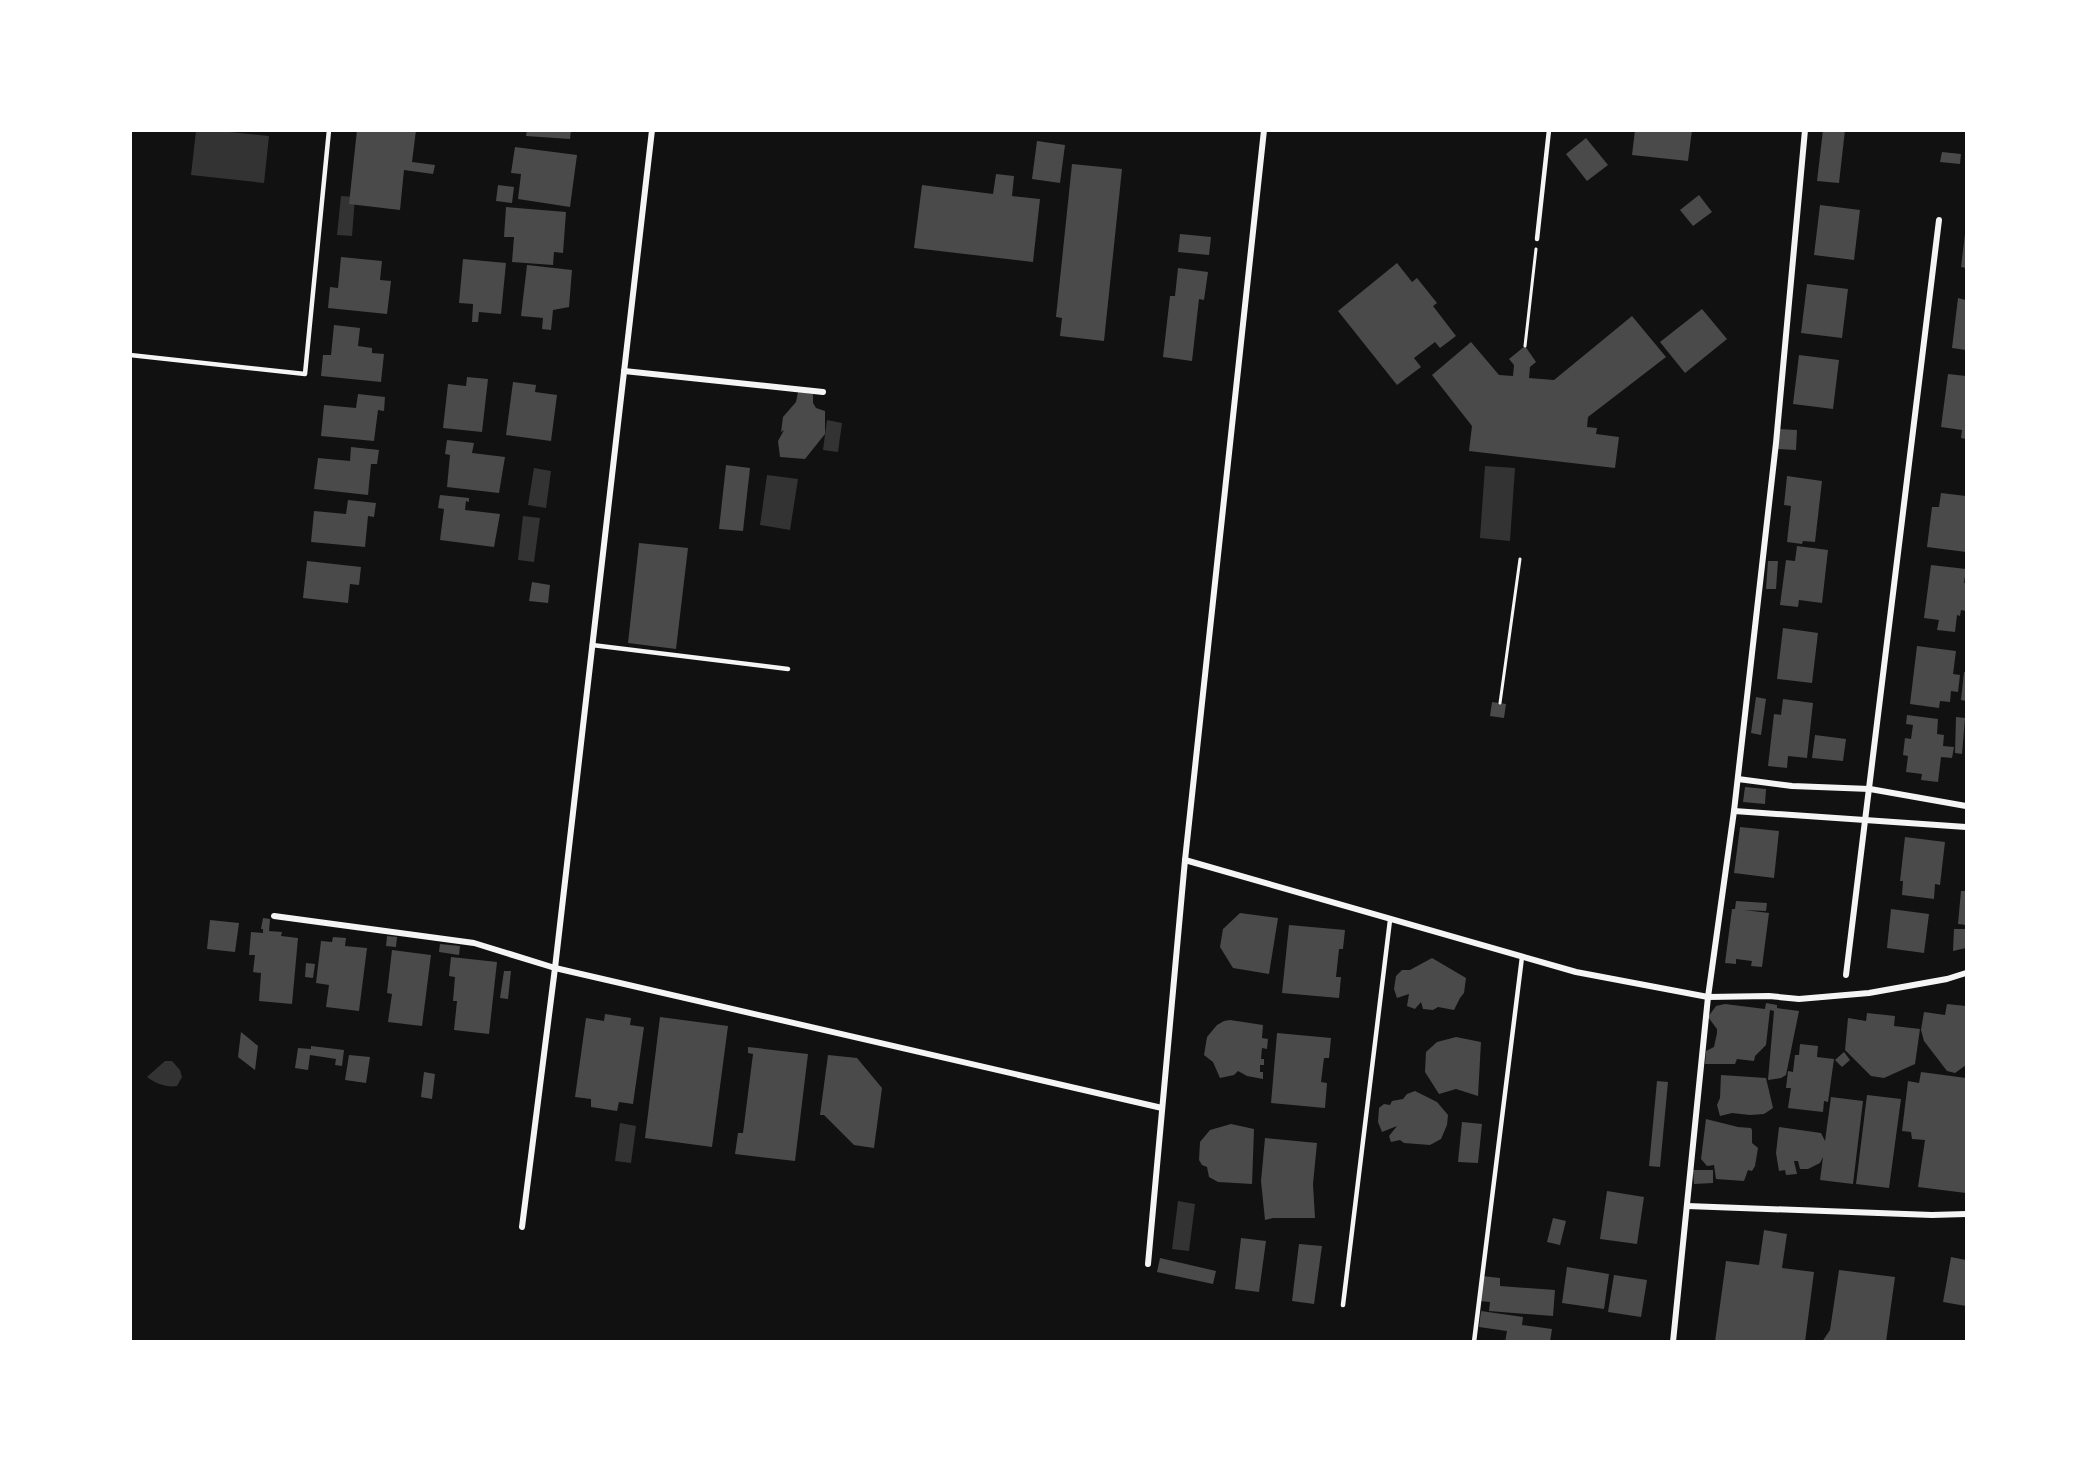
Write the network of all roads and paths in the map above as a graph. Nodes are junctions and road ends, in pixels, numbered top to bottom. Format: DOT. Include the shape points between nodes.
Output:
graph roads {
  1 [pos="329,130"];
  2 [pos="652,130"];
  3 [pos="1264,130"];
  4 [pos="1549,130"];
  5 [pos="1805,130"];
  6 [pos="1939,220"];
  7 [pos="1537,238"];
  8 [pos="1525,346"];
  9 [pos="130,355"];
  10 [pos="624,370"];
  11 [pos="823,392"];
  12 [pos="1520,559"];
  13 [pos="592,645"];
  14 [pos="788,669"];
  15 [pos="1500,703"];
  16 [pos="1738,779"];
  17 [pos="1870,789"];
  18 [pos="1966,806"];
  19 [pos="1734,811"];
  20 [pos="1866,820"];
  21 [pos="1966,827"];
  22 [pos="1185,861"];
  23 [pos="274,916"];
  24 [pos="1390,920"];
  25 [pos="1521,957"];
  26 [pos="555,968"];
  27 [pos="1966,973"];
  28 [pos="1846,975"];
  29 [pos="1708,997"];
  30 [pos="1162,1108"];
  31 [pos="1687,1206"];
  32 [pos="1966,1214"];
  33 [pos="522,1227"];
  34 [pos="1148,1264"];
  35 [pos="1342,1305"];
  36 [pos="1474,1341"];
  37 [pos="1673,1341"];
  1 -- 9 [label="lane" via="305,374"];
  2 -- 10 [label="street"];
  3 -- 22 [label="street"];
  4 -- 7 [label="lane"];
  5 -- 16 [label="street" via="1776,443"];
  6 -- 17 [label="street"];
  7 -- 8 [label="path"];
  10 -- 11 [label="street"];
  10 -- 13 [label="street"];
  12 -- 15 [label="path"];
  13 -- 14 [label="lane"];
  13 -- 26 [label="street"];
  16 -- 17 [label="street"];
  16 -- 19 [label="street"];
  17 -- 18 [label="street"];
  17 -- 20 [label="street"];
  19 -- 20 [label="street"];
  19 -- 29 [label="street"];
  20 -- 21 [label="street"];
  20 -- 28 [label="street"];
  22 -- 24 [label="street"];
  22 -- 30 [label="street"];
  23 -- 26 [label="street" via="474,943"];
  24 -- 25 [label="street"];
  24 -- 35 [label="lane"];
  25 -- 29 [label="street" via="1576,972"];
  25 -- 36 [label="lane"];
  26 -- 30 [label="street"];
  26 -- 33 [label="street"];
  27 -- 29 [label="street" via="1869,993 1799,999"];
  29 -- 31 [label="street"];
  30 -- 34 [label="street"];
  31 -- 32 [label="street"];
  31 -- 37 [label="street"];
}
